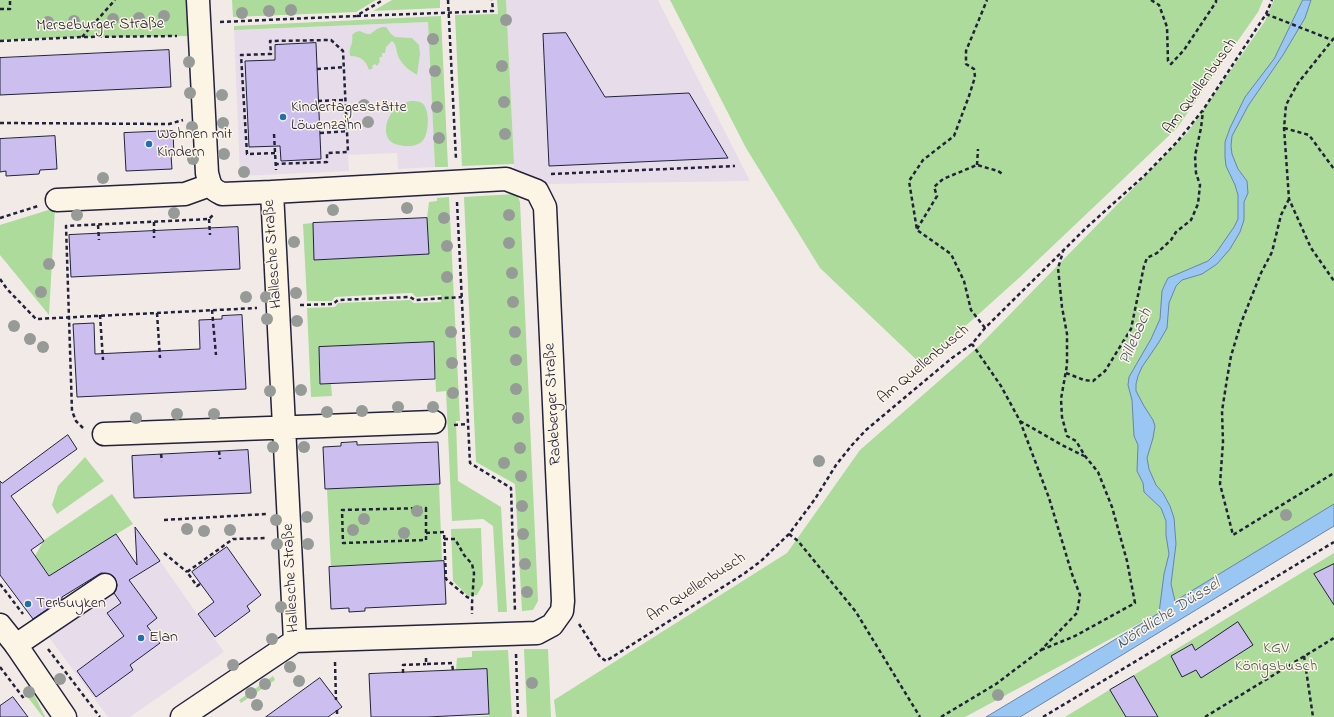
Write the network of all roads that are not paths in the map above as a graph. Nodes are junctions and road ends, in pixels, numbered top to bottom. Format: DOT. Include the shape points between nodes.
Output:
graph roads {
  1 [pos="198,0"];
  2 [pos="210,185"];
  3 [pos="274,192"];
  4 [pos="57,200"];
  5 [pos="434,422"];
  6 [pos="284,427"];
  7 [pos="104,434"];
  8 [pos="105,585"];
  9 [pos="0,625"];
  10 [pos="295,641"];
  11 [pos="16,645"];
  12 [pos="65,717"];
  13 [pos="182,717"];
  1 -- 2 [label="street" via="207,173"];
  2 -- 3 [label="street, Hallesche Straße" via="222,194"];
  2 -- 4 [label="street" via="185,194"];
  3 -- 6 [label="street, Hallesche Straße"];
  3 -- 10 [label="street, Radeberger Straße" via="506,179 537,191 545,207 562,611 552,625 537,633"];
  5 -- 6 [label="street"];
  6 -- 7 [label="street"];
  6 -- 10 [label="street, Hallesche Straße"];
  8 -- 11 [label="street"];
  9 -- 11 [label="street"];
  10 -- 13 [label="street, Hallesche Straße"];
  11 -- 12 [label="street"];
}
